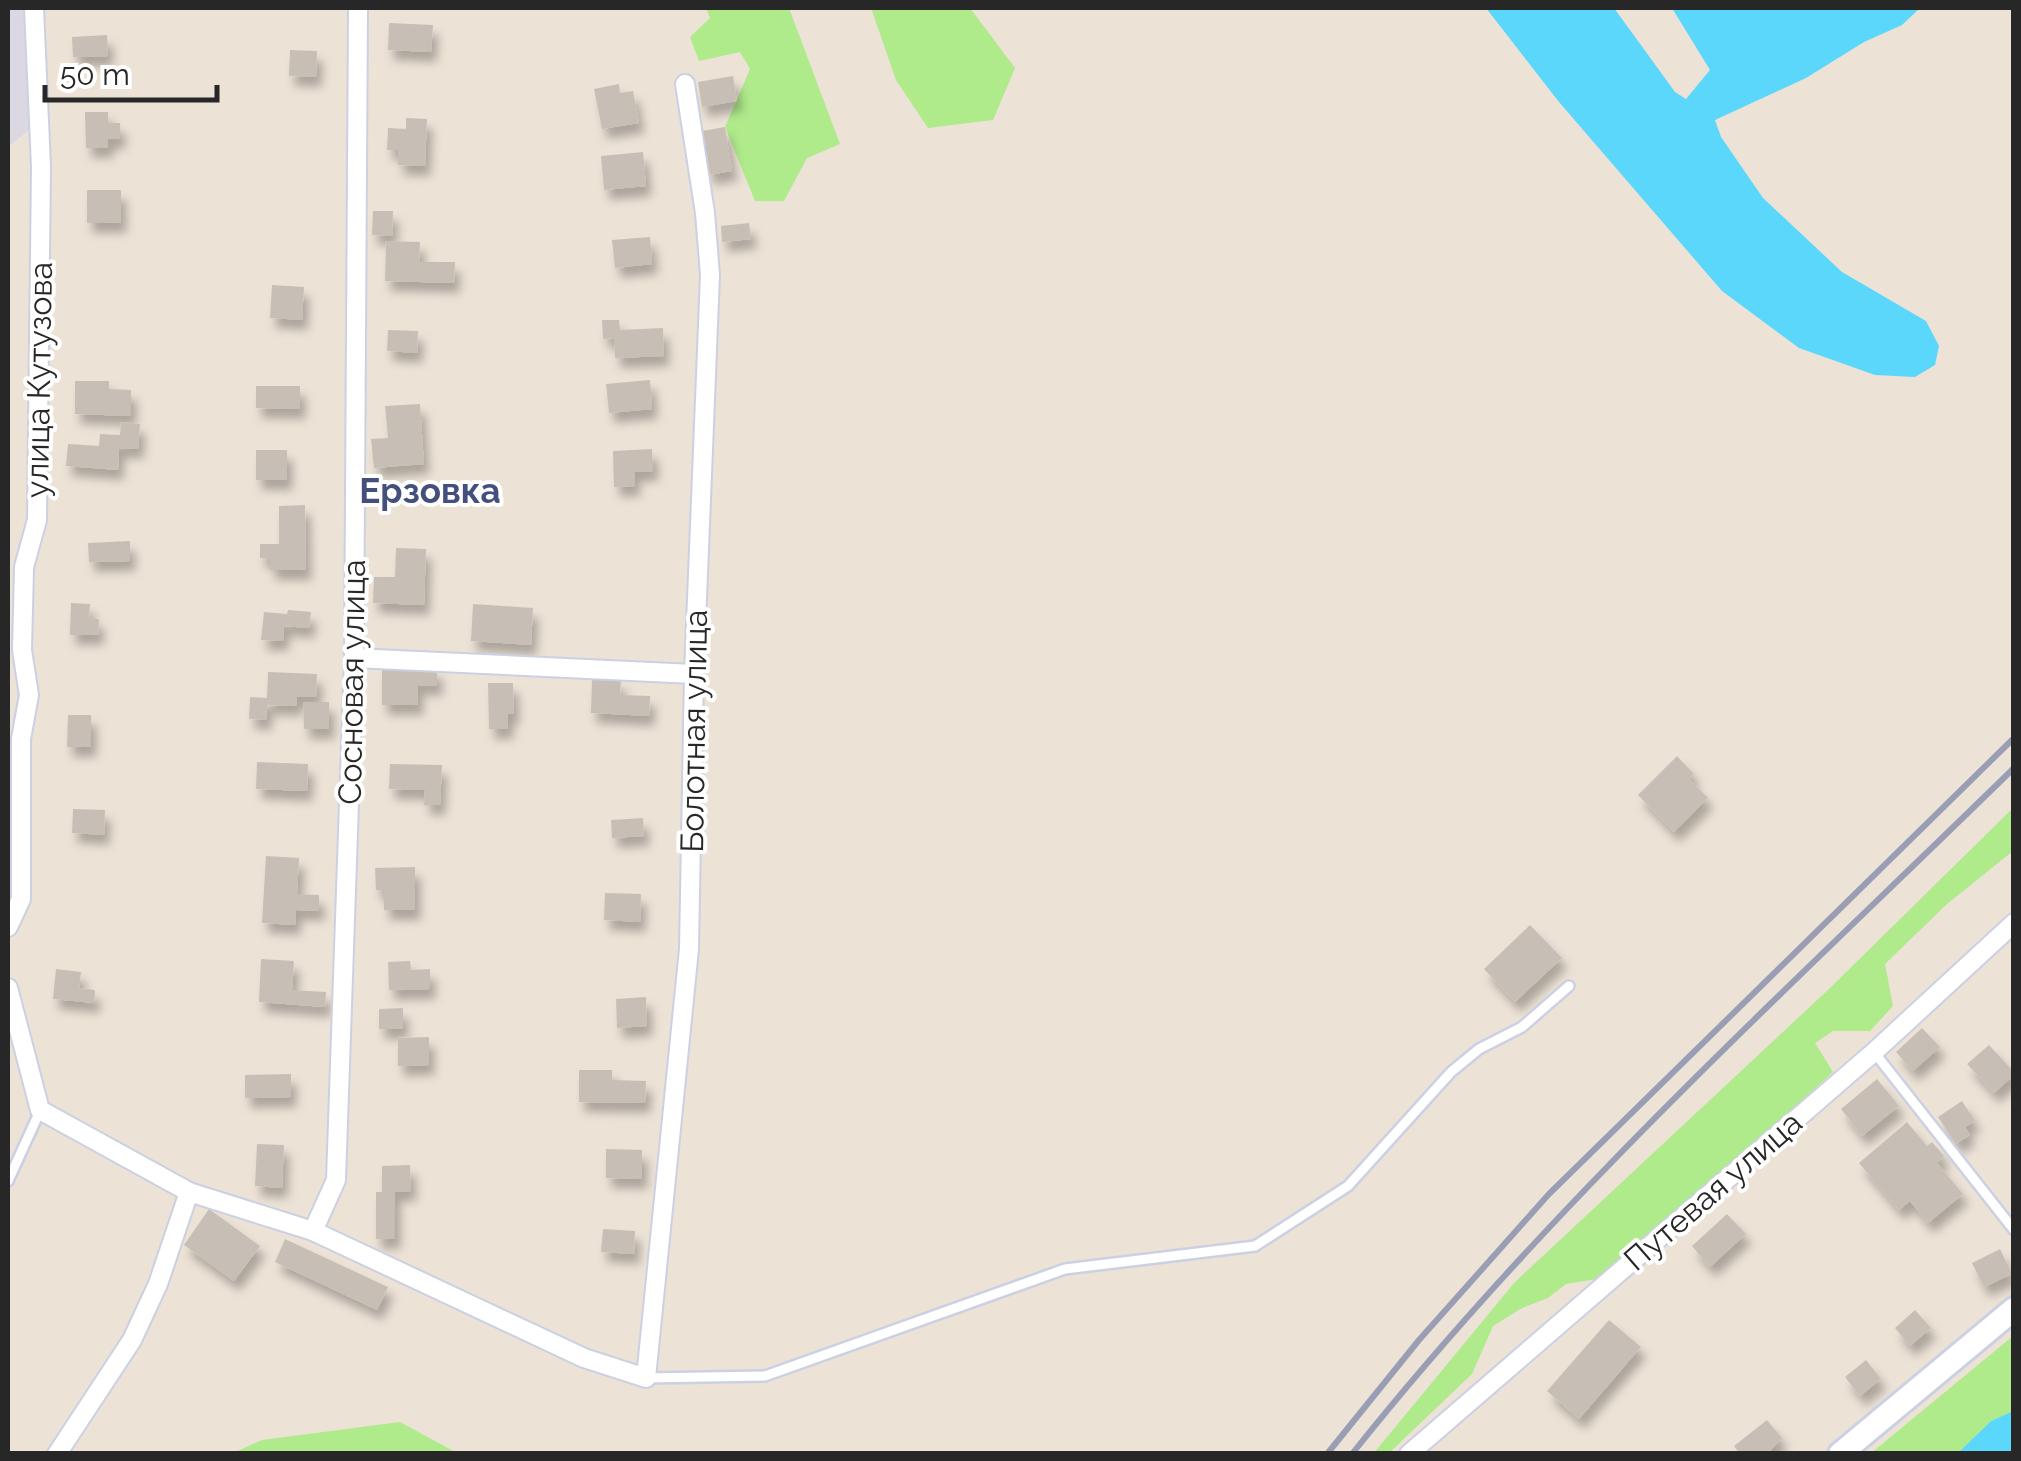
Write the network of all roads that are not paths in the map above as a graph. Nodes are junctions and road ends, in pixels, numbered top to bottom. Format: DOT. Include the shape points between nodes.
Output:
graph roads {
  1 [pos="34,8"];
  2 [pos="358,8"];
  3 [pos="685,84"];
  4 [pos="354,658"];
  5 [pos="694,674"];
  6 [pos="14,817"];
  7 [pos="2014,923"];
  8 [pos="8,928"];
  9 [pos="1569,986"];
  10 [pos="8,988"];
  11 [pos="1874,1052"];
  12 [pos="40,1110"];
  13 [pos="8,1180"];
  14 [pos="189,1192"];
  15 [pos="2014,1230"];
  16 [pos="313,1231"];
  17 [pos="2014,1309"];
  18 [pos="646,1378"];
  19 [pos="58,1454"];
  20 [pos="1409,1454"];
  21 [pos="1840,1454"];
  1 -- 6 [label="street, улица Кутузова" via="41,167 38,520 24,567 22,650 29,695"];
  2 -- 4 [label="street, Сосновая улица"];
  3 -- 5 [label="street, Болотная улица" via="710,276"];
  4 -- 5 [label="street"];
  4 -- 16 [label="street, Сосновая улица" via="336,1180"];
  5 -- 18 [label="street, Болотная улица" via="689,949"];
  6 -- 8 [label="street, улица Кутузова" via="21,899"];
  7 -- 11 [label="street, Путевая улица"];
  9 -- 18 [label="lane" via="1522,1027 1451,1072 1348,1186 1255,1246 1064,1269 766,1376"];
  10 -- 12 [label="street"];
  11 -- 15 [label="lane"];
  11 -- 20 [label="street, Путевая улица"];
  12 -- 13 [label="lane"];
  12 -- 14 [label="street"];
  14 -- 16 [label="street"];
  14 -- 19 [label="street" via="132,1340"];
  16 -- 18 [label="street" via="584,1358"];
  17 -- 21 [label="street"];
}
